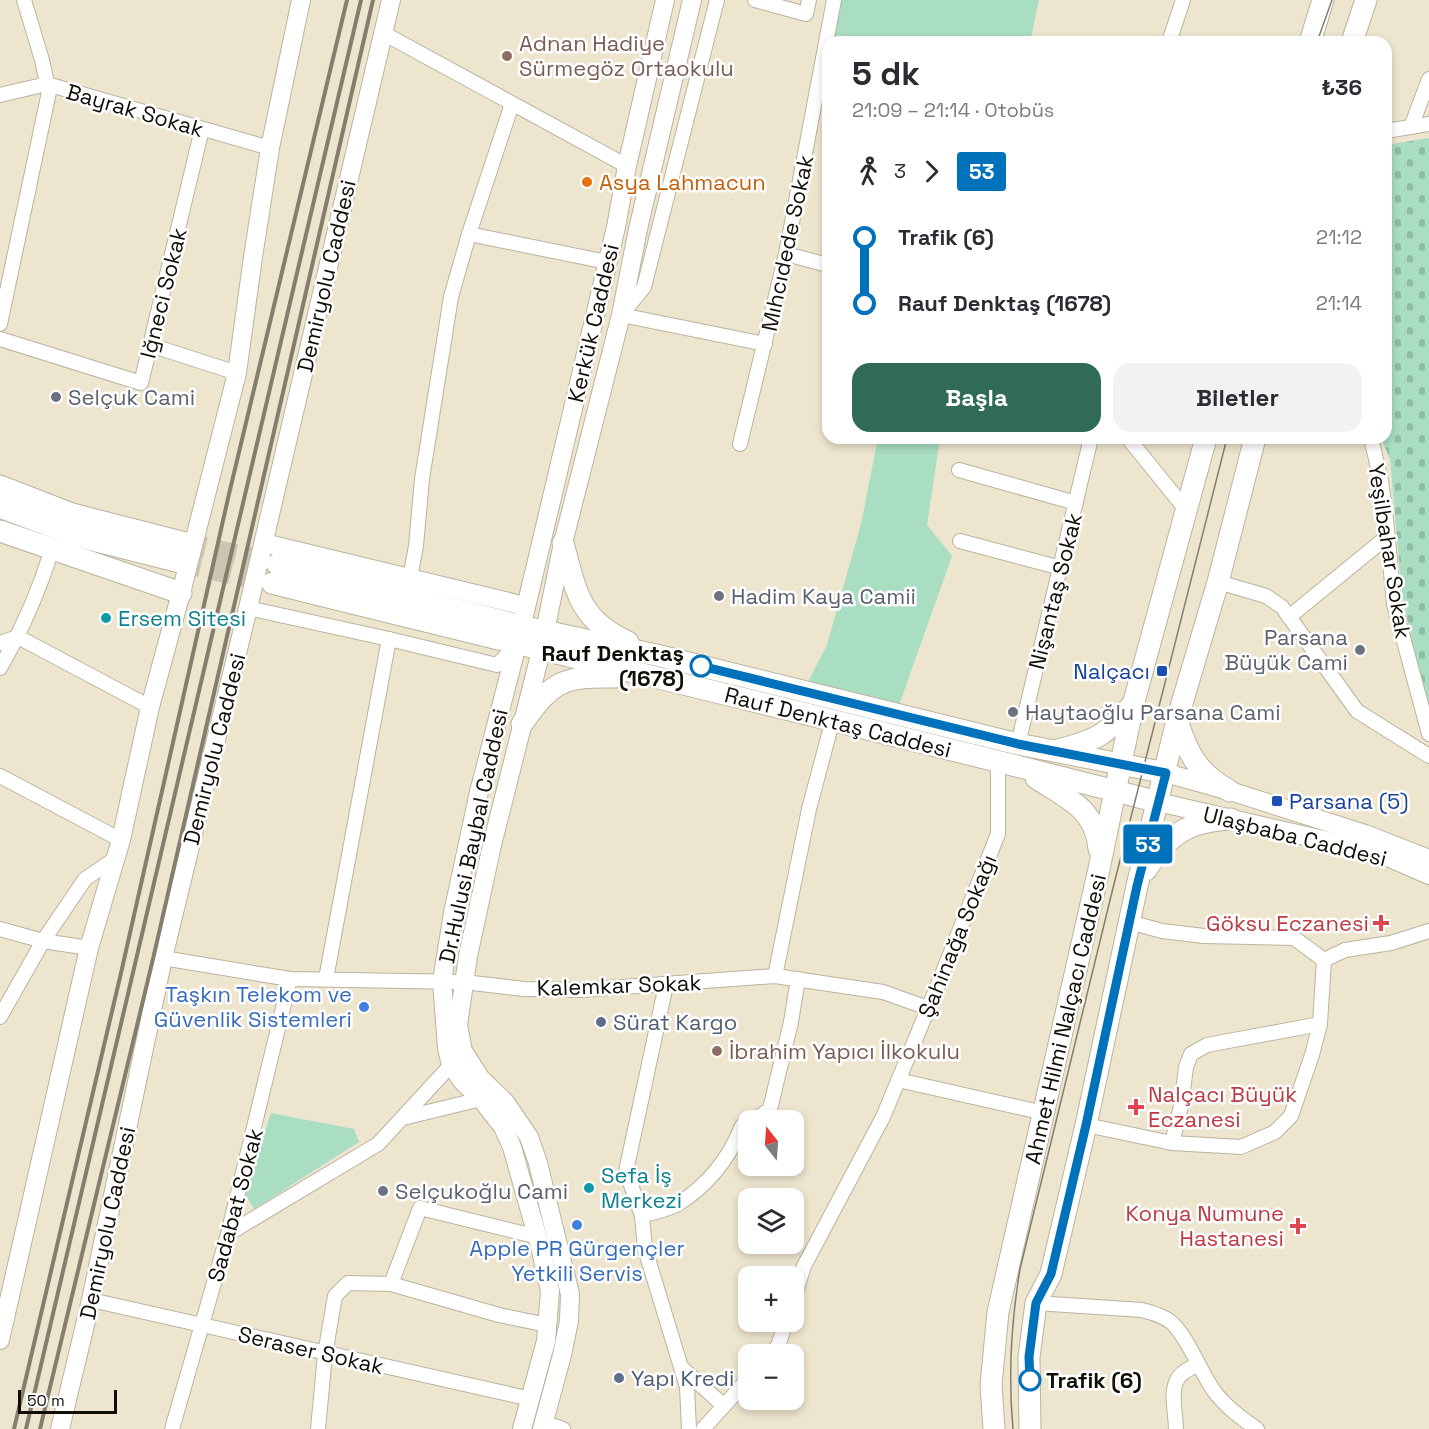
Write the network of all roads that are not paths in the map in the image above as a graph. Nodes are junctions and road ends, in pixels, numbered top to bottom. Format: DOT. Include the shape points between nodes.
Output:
graph roads {
  1 [pos="24,0"];
  2 [pos="301,0"];
  3 [pos="391,0"];
  4 [pos="665,0"];
  5 [pos="692,0"];
  6 [pos="717,0"];
  7 [pos="755,0"];
  8 [pos="809,0"];
  9 [pos="834,0"];
  10 [pos="1184,0"];
  11 [pos="1323,0"];
  12 [pos="1366,0"];
  13 [pos="383,33"];
  14 [pos="827,36"];
  15 [pos="1171,36"];
  16 [pos="1312,36"];
  17 [pos="1354,36"];
  18 [pos="822,64"];
  19 [pos="1429,79"];
  20 [pos="47,84"];
  21 [pos="0,95"];
  22 [pos="512,104"];
  23 [pos="1429,124"];
  24 [pos="1411,127"];
  25 [pos="202,129"];
  26 [pos="1392,130"];
  27 [pos="270,148"];
  28 [pos="627,166"];
  29 [pos="469,234"];
  30 [pos="786,254"];
  31 [pos="607,262"];
  32 [pos="822,263"];
  33 [pos="621,315"];
  34 [pos="0,324"];
  35 [pos="0,339"];
  36 [pos="765,344"];
  37 [pos="150,345"];
  38 [pos="237,373"];
  39 [pos="740,444"];
  40 [pos="1090,444"];
  41 [pos="1133,444"];
  42 [pos="1204,444"];
  43 [pos="1253,444"];
  44 [pos="1373,444"];
  45 [pos="959,470"];
  46 [pos="0,486"];
  47 [pos="1076,503"];
  48 [pos="0,507"];
  49 [pos="1187,511"];
  50 [pos="0,531"];
  51 [pos="1388,536"];
  52 [pos="960,541"];
  53 [pos="264,543"];
  54 [pos="563,543"];
  55 [pos="52,549"];
  56 [pos="1061,568"];
  57 [pos="274,574"];
  58 [pos="410,578"];
  59 [pos="1218,582"];
  60 [pos="182,593"];
  61 [pos="248,608"];
  62 [pos="1289,617"];
  63 [pos="521,626"];
  64 [pos="389,639"];
  65 [pos="24,640"];
  66 [pos="543,641"];
  67 [pos="0,643"];
  68 [pos="656,655"];
  69 [pos="0,669"];
  70 [pos="662,679"];
  71 [pos="1133,705"];
  72 [pos="150,706"];
  73 [pos="833,719"];
  74 [pos="1177,720"];
  75 [pos="522,724"];
  76 [pos="1429,734"];
  77 [pos="1018,744"];
  78 [pos="1056,751"];
  79 [pos="1429,756"];
  80 [pos="998,763"];
  81 [pos="1121,764"];
  82 [pos="1023,769"];
  83 [pos="1166,773"];
  84 [pos="0,776"];
  85 [pos="1115,791"];
  86 [pos="1230,791"];
  87 [pos="1158,802"];
  88 [pos="1231,819"];
  89 [pos="121,840"];
  90 [pos="116,858"];
  91 [pos="1429,858"];
  92 [pos="1099,869"];
  93 [pos="1429,875"];
  94 [pos="1137,886"];
  95 [pos="1129,922"];
  96 [pos="0,929"];
  97 [pos="1429,932"];
  98 [pos="43,941"];
  99 [pos="90,948"];
  100 [pos="163,958"];
  101 [pos="1324,960"];
  102 [pos="775,976"];
  103 [pos="290,979"];
  104 [pos="326,979"];
  105 [pos="798,979"];
  106 [pos="442,981"];
  107 [pos="464,982"];
  108 [pos="666,985"];
  109 [pos="928,1008"];
  110 [pos="0,1017"];
  111 [pos="1320,1024"];
  112 [pos="451,1065"];
  113 [pos="898,1080"];
  114 [pos="481,1099"];
  115 [pos="768,1110"];
  116 [pos="1044,1113"];
  117 [pos="403,1118"];
  118 [pos="1086,1125"];
  119 [pos="738,1136"];
  120 [pos="1172,1143"];
  121 [pos="642,1216"];
  122 [pos="228,1234"];
  123 [pos="538,1237"];
  124 [pos="804,1266"];
  125 [pos="391,1284"];
  126 [pos="91,1300"];
  127 [pos="1036,1303"];
  128 [pos="547,1325"];
  129 [pos="202,1326"];
  130 [pos="0,1340"];
  131 [pos="325,1354"];
  132 [pos="1198,1365"];
  133 [pos="681,1366"];
  134 [pos="738,1390"];
  135 [pos="531,1400"];
  136 [pos="724,1406"];
  137 [pos="543,1426"];
  138 [pos="60,1429"];
  139 [pos="172,1429"];
  140 [pos="318,1429"];
  141 [pos="522,1429"];
  142 [pos="563,1429"];
  143 [pos="689,1429"];
  144 [pos="704,1429"];
  145 [pos="994,1429"];
  146 [pos="1030,1429"];
  147 [pos="1176,1429"];
  148 [pos="1257,1429"];
  1 -- 20 [label="street"];
  2 -- 27 [label="main road"];
  3 -- 13 [label="main road, Demiryolu Caddesi"];
  4 -- 28 [label="main road, Kerkük Caddesi"];
  5 -- 33 [label="main road, Kerkük Caddesi"];
  6 -- 33 [label="street" via="645,287"];
  7 -- 8 [label="street" via="806,14"];
  9 -- 14 [label="street, Mıhcıdede Sokak"];
  10 -- 15 [label="street"];
  11 -- 16 [label="main road"];
  12 -- 17 [label="main road"];
  13 -- 22 [label="street"];
  13 -- 53 [label="main road, Demiryolu Caddesi"];
  18 -- 30 [label="street, Mıhcıdede Sokak"];
  19 -- 24 [label="street"];
  20 -- 21 [label="street, Bayrak Sokak"];
  20 -- 25 [label="street, Bayrak Sokak"];
  20 -- 34 [label="street" via="49,93"];
  22 -- 28 [label="street"];
  22 -- 29 [label="street"];
  23 -- 24 [label="street"];
  24 -- 26 [label="street"];
  25 -- 27 [label="street, Bayrak Sokak"];
  25 -- 37 [label="street, Iğneci Sokak"];
  27 -- 38 [label="main road"];
  28 -- 31 [label="main road, Kerkük Caddesi"];
  29 -- 31 [label="street"];
  29 -- 58 [label="street" via="452,297"];
  30 -- 32 [label="street"];
  30 -- 36 [label="street, Mıhcıdede Sokak"];
  31 -- 63 [label="main road, Kerkük Caddesi"];
  33 -- 36 [label="street"];
  33 -- 54 [label="main road, Kerkük Caddesi"];
  35 -- 37 [label="street, Iğneci Sokak" via="141,383"];
  36 -- 39 [label="street, Mıhcıdede Sokak"];
  37 -- 38 [label="street"];
  38 -- 60 [label="main road"];
  40 -- 47 [label="street, Nişantaş Sokak"];
  41 -- 49 [label="street"];
  42 -- 49 [label="main road, Ahmet Hilmi Nalçacı Caddesi"];
  43 -- 59 [label="main road, Ahmet Hilmi Nalçacı Caddesi"];
  44 -- 51 [label="street, Yeşilbahar Sokak" via="1382,481"];
  45 -- 47 [label="street"];
  46 -- 48 [label="main road" via="182,553 77,536"];
  47 -- 56 [label="street, Nişantaş Sokak"];
  49 -- 71 [label="main road, Ahmet Hilmi Nalçacı Caddesi"];
  50 -- 55 [label="main road"];
  51 -- 62 [label="street"];
  51 -- 76 [label="street, Yeşilbahar Sokak" via="1394,604"];
  52 -- 56 [label="street"];
  53 -- 58 [label="main road"];
  53 -- 61 [label="main road, Demiryolu Caddesi"];
  54 -- 66 [label="main road, Kerkük Caddesi"];
  54 -- 68 [label="main road" via="576,590 588,614 619,638"];
  55 -- 60 [label="main road"];
  55 -- 65 [label="street"];
  56 -- 77 [label="street, Nişantaş Sokak"];
  57 -- 63 [label="main road, Rauf Denktaş Caddesi"];
  58 -- 63 [label="main road"];
  59 -- 62 [label="street" via="1266,596"];
  59 -- 74 [label="main road, Ahmet Hilmi Nalçacı Caddesi"];
  60 -- 72 [label="main road"];
  61 -- 64 [label="street"];
  61 -- 100 [label="main road, Demiryolu Caddesi"];
  62 -- 79 [label="street" via="1357,711"];
  63 -- 64 [label="street" via="497,665"];
  63 -- 66 [label="main road, Rauf Denktaş Caddesi"];
  63 -- 106 [label="main road, Dr.Hulusi Baybal Caddesi" via="479,792"];
  64 -- 104 [label="street"];
  65 -- 67 [label="street"];
  65 -- 69 [label="street"];
  65 -- 72 [label="street"];
  66 -- 68 [label="main road, Rauf Denktaş Caddesi"];
  66 -- 70 [label="main road, Rauf Denktaş Caddesi"];
  66 -- 75 [label="main road, Dr.Hulusi Baybal Caddesi"];
  68 -- 77 [label="main road, Rauf Denktaş Caddesi"];
  70 -- 73 [label="main road, Rauf Denktaş Caddesi"];
  70 -- 75 [label="main road" via="585,677 565,681 548,690"];
  71 -- 78 [label="main road" via="1104,734"];
  71 -- 81 [label="main road, Ahmet Hilmi Nalçacı Caddesi"];
  72 -- 89 [label="main road"];
  73 -- 80 [label="main road, Rauf Denktaş Caddesi"];
  73 -- 102 [label="street" via="809,809"];
  74 -- 83 [label="main road, Ahmet Hilmi Nalçacı Caddesi"];
  74 -- 86 [label="main road" via="1194,762"];
  75 -- 107 [label="main road, Dr.Hulusi Baybal Caddesi"];
  77 -- 78 [label="main road, Rauf Denktaş Caddesi"];
  78 -- 81 [label="main road, Rauf Denktaş Caddesi"];
  80 -- 82 [label="main road, Rauf Denktaş Caddesi"];
  80 -- 109 [label="street, Şahinağa Sokağı" via="998,834"];
  81 -- 83 [label="main road, Rauf Denktaş Caddesi"];
  81 -- 85 [label="main road, Ahmet Hilmi Nalçacı Caddesi"];
  82 -- 85 [label="main road, Rauf Denktaş Caddesi"];
  82 -- 92 [label="main road" via="1087,813 1098,842"];
  83 -- 86 [label="main road, Ulaşbaba Caddesi"];
  83 -- 87 [label="main road, Ahmet Hilmi Nalçacı Caddesi"];
  84 -- 89 [label="street"];
  85 -- 87 [label="main road, Rauf Denktaş Caddesi"];
  85 -- 92 [label="main road, Ahmet Hilmi Nalçacı Caddesi"];
  86 -- 91 [label="main road, Ulaşbaba Caddesi"];
  87 -- 88 [label="main road, Ulaşbaba Caddesi"];
  87 -- 94 [label="main road, Ahmet Hilmi Nalçacı Caddesi"];
  88 -- 93 [label="main road, Ulaşbaba Caddesi" via="1360,849"];
  88 -- 94 [label="main road" via="1200,822 1176,833 1156,855"];
  89 -- 90 [label="main road"];
  90 -- 98 [label="street" via="85,879"];
  90 -- 99 [label="main road"];
  92 -- 116 [label="main road, Ahmet Hilmi Nalçacı Caddesi"];
  94 -- 95 [label="main road, Ahmet Hilmi Nalçacı Caddesi"];
  95 -- 101 [label="street" via="1204,936 1294,938"];
  95 -- 118 [label="main road, Ahmet Hilmi Nalçacı Caddesi"];
  96 -- 98 [label="street"];
  97 -- 101 [label="street" via="1392,943 1345,950"];
  98 -- 99 [label="street"];
  98 -- 110 [label="street"];
  99 -- 130 [label="main road"];
  100 -- 103 [label="street, Kalemkar Sokak"];
  100 -- 126 [label="main road, Demiryolu Caddesi"];
  101 -- 111 [label="street"];
  102 -- 105 [label="street, Kalemkar Sokak"];
  102 -- 108 [label="street, Kalemkar Sokak"];
  103 -- 104 [label="street, Kalemkar Sokak"];
  103 -- 122 [label="street, Sadabat Sokak"];
  104 -- 106 [label="street, Kalemkar Sokak"];
  105 -- 109 [label="street, Kalemkar Sokak" via="883,992"];
  105 -- 115 [label="street"];
  106 -- 107 [label="street, Kalemkar Sokak"];
  106 -- 112 [label="main road, Dr.Hulusi Baybal Caddesi"];
  107 -- 108 [label="street, Kalemkar Sokak" via="581,990"];
  107 -- 137 [label="main road, Dr.Hulusi Baybal Caddesi" via="458,1024 463,1051 481,1079 506,1102 529,1137 570,1294 569,1321"];
  108 -- 121 [label="street" via="626,1171"];
  109 -- 113 [label="street, Şahinağa Sokağı"];
  111 -- 120 [label="street" via="1207,1045 1191,1054"];
  111 -- 120 [label="street" via="1291,1116 1275,1132 1240,1148"];
  112 -- 114 [label="main road"];
  112 -- 117 [label="street"];
  113 -- 116 [label="street"];
  113 -- 124 [label="street, Şahinağa Sokağı" via="883,1117"];
  114 -- 117 [label="street"];
  114 -- 123 [label="main road" via="503,1127 512,1147"];
  116 -- 145 [label="main road, Ahmet Hilmi Nalçacı Caddesi" via="998,1312 991,1385"];
  117 -- 122 [label="street" via="378,1144"];
  118 -- 120 [label="street"];
  118 -- 127 [label="main road, Ahmet Hilmi Nalçacı Caddesi" via="1051,1274"];
  119 -- 121 [label="street" via="714,1175 676,1205"];
  121 -- 133 [label="street" via="645,1249"];
  122 -- 129 [label="street, Sadabat Sokak"];
  123 -- 125 [label="street" via="420,1208"];
  123 -- 128 [label="main road" via="550,1291"];
  125 -- 128 [label="street"];
  125 -- 131 [label="street" via="348,1283 335,1296"];
  126 -- 129 [label="street, Seraser Sokak"];
  126 -- 138 [label="main road, Demiryolu Caddesi"];
  127 -- 132 [label="street" via="1142,1310 1159,1315 1182,1335"];
  127 -- 146 [label="main road, Ahmet Hilmi Nalçacı Caddesi" via="1029,1357"];
  128 -- 135 [label="main road"];
  129 -- 131 [label="street, Seraser Sokak"];
  129 -- 139 [label="street, Sadabat Sokak"];
  131 -- 135 [label="street, Seraser Sokak"];
  131 -- 140 [label="street"];
  132 -- 147 [label="street" via="1185,1369 1176,1378"];
  132 -- 148 [label="street" via="1227,1406"];
  133 -- 136 [label="street"];
  133 -- 143 [label="street" via="687,1387"];
  134 -- 136 [label="street"];
  135 -- 141 [label="main road"];
  136 -- 144 [label="street"];
  137 -- 142 [label="street"];
}
